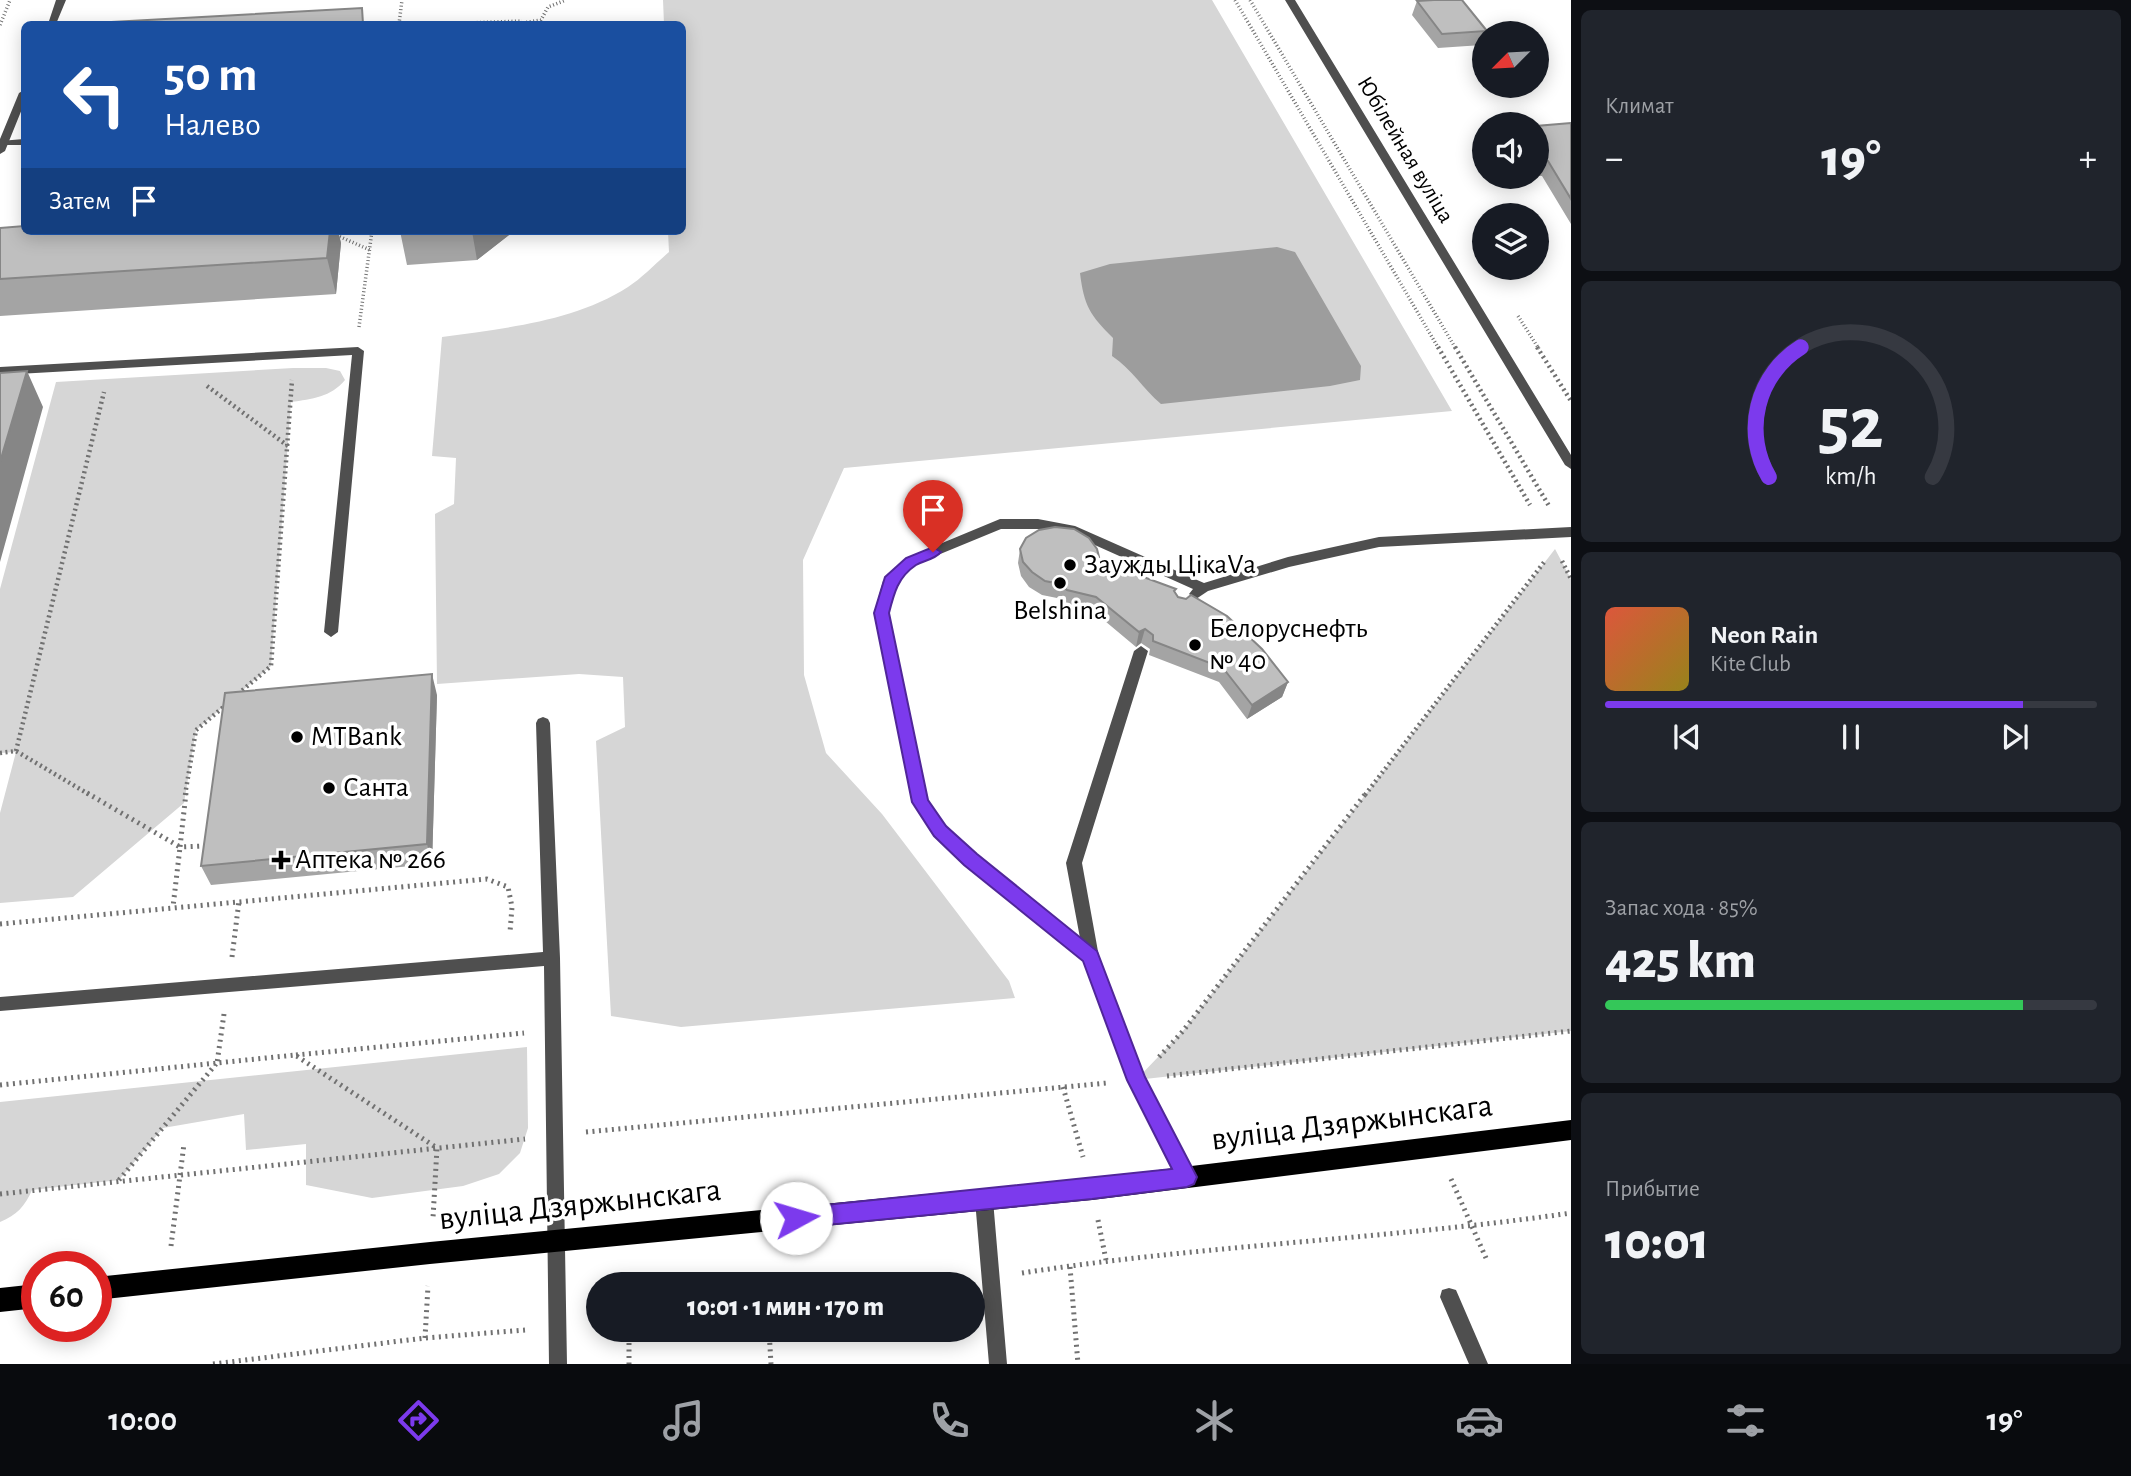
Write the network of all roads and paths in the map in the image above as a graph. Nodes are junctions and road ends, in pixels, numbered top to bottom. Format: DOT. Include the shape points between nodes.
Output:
graph roads {
  1 [pos="10,0"];
  2 [pos="61,0"];
  3 [pos="402,0"];
  4 [pos="566,0"];
  5 [pos="1235,0"];
  6 [pos="1250,0"];
  7 [pos="1290,0"];
  8 [pos="53,21"];
  9 [pos="399,21"];
  10 [pos="522,21"];
  11 [pos="0,25"];
  12 [pos="21,100"];
  13 [pos="21,143"];
  14 [pos="2,147"];
  15 [pos="21,233"];
  16 [pos="336,235"];
  17 [pos="372,235"];
  18 [pos="16,240"];
  19 [pos="370,250"];
  20 [pos="1515,312"];
  21 [pos="358,351"];
  22 [pos="110,364"];
  23 [pos="293,368"];
  24 [pos="0,371"];
  25 [pos="1571,401"];
  26 [pos="1571,464"];
  27 [pos="1546,533"];
  28 [pos="1568,533"];
  29 [pos="1546,560"];
  30 [pos="1203,588"];
  31 [pos="1188,600"];
  32 [pos="331,632"];
  33 [pos="1141,651"];
  34 [pos="542,723"];
  35 [pos="16,751"];
  36 [pos="0,753"];
  37 [pos="203,846"];
  38 [pos="180,848"];
  39 [pos="239,901"];
  40 [pos="173,907"];
  41 [pos="0,924"];
  42 [pos="552,957"];
  43 [pos="1091,957"];
  44 [pos="509,961"];
  45 [pos="229,983"];
  46 [pos="0,1004"];
  47 [pos="551,1030"];
  48 [pos="1571,1031"];
  49 [pos="295,1055"];
  50 [pos="217,1063"];
  51 [pos="1136,1080"];
  52 [pos="0,1085"];
  53 [pos="1571,1130"];
  54 [pos="553,1135"];
  55 [pos="184,1143"];
  56 [pos="1436,1146"];
  57 [pos="437,1149"];
  58 [pos="180,1176"];
  59 [pos="1187,1177"];
  60 [pos="119,1181"];
  61 [pos="0,1194"];
  62 [pos="984,1200"];
  63 [pos="1571,1213"];
  64 [pos="1474,1227"];
  65 [pos="555,1241"];
  66 [pos="430,1253"];
  67 [pos="1486,1258"];
  68 [pos="1070,1267"];
  69 [pos="992,1277"];
  70 [pos="167,1282"];
  71 [pos="112,1287"];
  72 [pos="1449,1297"];
  73 [pos="21,1298"];
  74 [pos="0,1300"];
  75 [pos="558,1327"];
  76 [pos="425,1338"];
  77 [pos="629,1342"];
  78 [pos="770,1342"];
  79 [pos="213,1364"];
  80 [pos="558,1364"];
  81 [pos="629,1364"];
  82 [pos="771,1364"];
  83 [pos="998,1364"];
  84 [pos="1078,1364"];
  85 [pos="1479,1364"];
  1 -- 11 [label="path"];
  2 -- 8 [label="street"];
  3 -- 9 [label="path"];
  4 -- 10 [label="path" via="548,7 541,20"];
  5 -- 27 [label="path"];
  6 -- 28 [label="path"];
  7 -- 26 [label="street, Юбілейная вуліца"];
  12 -- 14 [label="street"];
  13 -- 14 [label="street"];
  15 -- 18 [label="path"];
  16 -- 19 [label="path"];
  17 -- 19 [label="path"];
  19 -- 21 [label="path"];
  20 -- 25 [label="path"];
  21 -- 22 [label="street"];
  21 -- 32 [label="street"];
  22 -- 24 [label="street"];
  22 -- 35 [label="path"];
  23 -- 38 [label="path" via="271,666 195,730"];
  27 -- 28 [label="street"];
  27 -- 30 [label="street" via="1379,542 1288,562"];
  29 -- 51 [label="path" via="1192,1020"];
  30 -- 31 [label="street"];
  30 -- 43 [label="street" via="1070,529 1038,524 1000,524 911,561 890,581 881,613 920,802 940,831 971,860"];
  33 -- 43 [label="street" via="1074,863"];
  34 -- 42 [label="street"];
  35 -- 36 [label="path"];
  35 -- 38 [label="path"];
  37 -- 38 [label="path"];
  38 -- 40 [label="path"];
  39 -- 40 [label="path"];
  39 -- 44 [label="path" via="487,879 508,887 512,908"];
  39 -- 45 [label="path"];
  40 -- 41 [label="path"];
  42 -- 44 [label="street"];
  42 -- 47 [label="street"];
  43 -- 51 [label="street"];
  44 -- 45 [label="street"];
  45 -- 46 [label="street"];
  45 -- 50 [label="path"];
  47 -- 49 [label="path"];
  47 -- 54 [label="street"];
  48 -- 51 [label="path"];
  49 -- 50 [label="path"];
  49 -- 57 [label="path"];
  50 -- 52 [label="path"];
  50 -- 60 [label="path"];
  51 -- 54 [label="path"];
  51 -- 59 [label="street"];
  53 -- 56 [label="main road, вуліца Дзяржынскага"];
  54 -- 57 [label="path"];
  54 -- 65 [label="street"];
  55 -- 58 [label="path"];
  56 -- 59 [label="main road, вуліца Дзяржынскага"];
  56 -- 64 [label="path"];
  57 -- 58 [label="path"];
  57 -- 66 [label="path"];
  58 -- 60 [label="path"];
  58 -- 70 [label="path"];
  59 -- 62 [label="main road, вуліца Дзяржынскага"];
  60 -- 61 [label="path"];
  62 -- 65 [label="main road, вуліца Дзяржынскага"];
  62 -- 69 [label="street"];
  63 -- 64 [label="path"];
  64 -- 67 [label="path"];
  64 -- 68 [label="path"];
  65 -- 66 [label="main road, вуліца Дзяржынскага"];
  65 -- 75 [label="street"];
  66 -- 70 [label="main road, вуліца Дзяржынскага"];
  66 -- 76 [label="path"];
  68 -- 69 [label="path"];
  68 -- 84 [label="path"];
  69 -- 83 [label="street"];
  70 -- 71 [label="main road, вуліца Дзяржынскага"];
  72 -- 85 [label="street"];
  73 -- 74 [label="main road"];
  75 -- 76 [label="path"];
  75 -- 80 [label="street"];
  76 -- 79 [label="path"];
  77 -- 81 [label="path"];
  78 -- 82 [label="path"];
}
